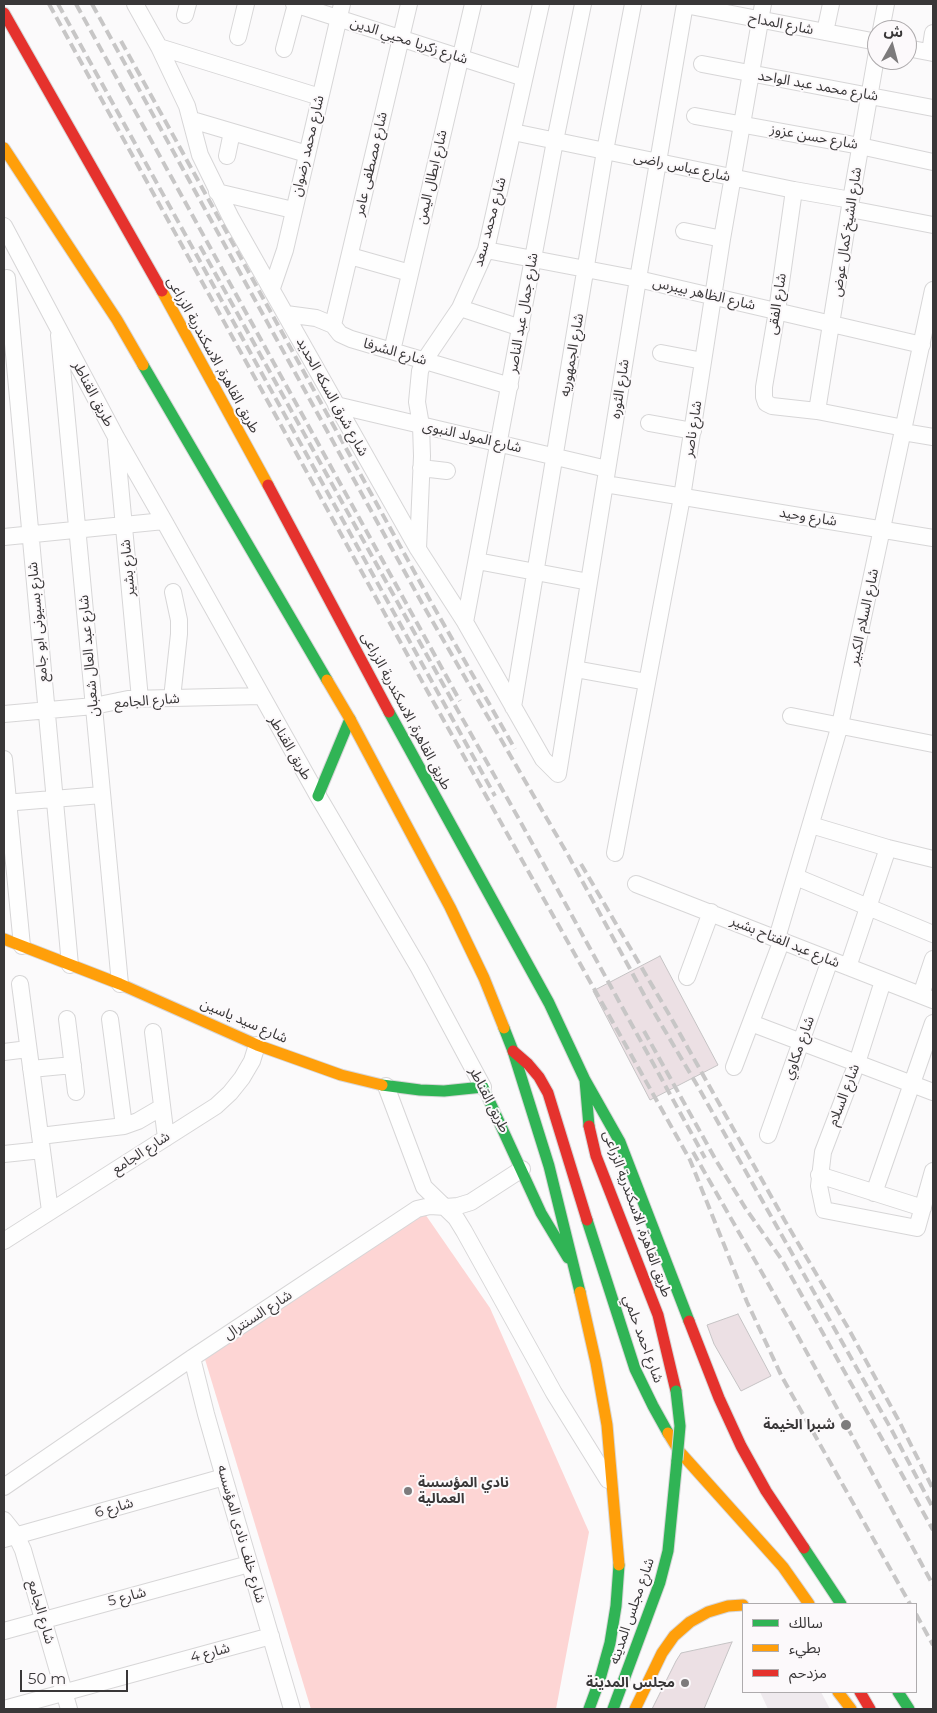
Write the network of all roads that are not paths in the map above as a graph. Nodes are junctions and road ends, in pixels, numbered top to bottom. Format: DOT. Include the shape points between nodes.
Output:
graph roads {
  1 [pos="135,4"];
  2 [pos="246,4"];
  3 [pos="295,4"];
  4 [pos="409,4"];
  5 [pos="473,4"];
  6 [pos="541,4"];
  7 [pos="583,4"];
  8 [pos="633,4"];
  9 [pos="831,4"];
  10 [pos="886,4"];
  11 [pos="685,5"];
  12 [pos="340,11"];
  13 [pos="761,12"];
  14 [pos="4,13"];
  15 [pos="883,20"];
  16 [pos="825,32"];
  17 [pos="933,33"];
  18 [pos="4,36"];
  19 [pos="238,37"];
  20 [pos="401,39"];
  21 [pos="867,40"];
  22 [pos="159,47"];
  23 [pos="284,49"];
  24 [pos="917,50"];
  25 [pos="932,53"];
  26 [pos="28,56"];
  27 [pos="460,58"];
  28 [pos="702,64"];
  29 [pos="874,70"];
  30 [pos="750,73"];
  31 [pos="524,78"];
  32 [pos="869,95"];
  33 [pos="320,97"];
  34 [pos="933,108"];
  35 [pos="695,116"];
  36 [pos="192,120"];
  37 [pos="741,124"];
  38 [pos="232,132"];
  39 [pos="513,132"];
  40 [pos="555,140"];
  41 [pos="860,146"];
  42 [pos="4,148"];
  43 [pos="605,151"];
  44 [pos="307,154"];
  45 [pos="226,156"];
  46 [pos="933,162"];
  47 [pos="658,163"];
  48 [pos="732,178"];
  49 [pos="794,190"];
  50 [pos="217,192"];
  51 [pos="851,205"];
  52 [pos="293,210"];
  53 [pos="933,225"];
  54 [pos="4,226"];
  55 [pos="684,231"];
  56 [pos="722,239"];
  57 [pos="486,250"];
  58 [pos="350,256"];
  59 [pos="533,259"];
  60 [pos="586,269"];
  61 [pos="410,273"];
  62 [pos="32,276"];
  63 [pos="5,279"];
  64 [pos="638,279"];
  65 [pos="272,288"];
  66 [pos="933,290"];
  67 [pos="713,296"];
  68 [pos="460,308"];
  69 [pos="777,311"];
  70 [pos="286,314"];
  71 [pos="832,324"];
  72 [pos="333,325"];
  73 [pos="58,327"];
  74 [pos="521,328"];
  75 [pos="922,345"];
  76 [pos="392,351"];
  77 [pos="661,353"];
  78 [pos="424,360"];
  79 [pos="703,361"];
  80 [pos="510,386"];
  81 [pos="336,405"];
  82 [pos="817,412"];
  83 [pos="649,423"];
  84 [pos="421,425"];
  85 [pos="904,430"];
  86 [pos="693,431"];
  87 [pos="116,436"];
  88 [pos="933,437"];
  89 [pos="499,444"];
  90 [pos="554,456"];
  91 [pos="422,468"];
  92 [pos="447,471"];
  93 [pos="606,477"];
  94 [pos="682,497"];
  95 [pos="164,521"];
  96 [pos="124,525"];
  97 [pos="883,529"];
  98 [pos="77,530"];
  99 [pos="30,535"];
  100 [pos="4,537"];
  101 [pos="933,538"];
  102 [pos="418,549"];
  103 [pos="477,561"];
  104 [pos="535,571"];
  105 [pos="590,582"];
  106 [pos="173,592"];
  107 [pos="465,622"];
  108 [pos="576,668"];
  109 [pos="647,682"];
  110 [pos="261,696"];
  111 [pos="172,698"];
  112 [pos="140,699"];
  113 [pos="94,706"];
  114 [pos="513,706"];
  115 [pos="46,710"];
  116 [pos="4,714"];
  117 [pos="791,716"];
  118 [pos="350,719"];
  119 [pos="840,725"];
  120 [pos="933,744"];
  121 [pos="4,759"];
  122 [pos="558,774"];
  123 [pos="102,795"];
  124 [pos="318,796"];
  125 [pos="55,799"];
  126 [pos="6,803"];
  127 [pos="811,826"];
  128 [pos="888,848"];
  129 [pos="615,853"];
  130 [pos="932,856"];
  131 [pos="796,877"];
  132 [pos="636,884"];
  133 [pos="868,907"];
  134 [pos="711,912"];
  135 [pos="933,934"];
  136 [pos="4,939"];
  137 [pos="780,939"];
  138 [pos="22,946"];
  139 [pos="933,959"];
  140 [pos="830,960"];
  141 [pos="70,965"];
  142 [pos="848,967"];
  143 [pos="687,977"];
  144 [pos="883,981"];
  145 [pos="20,984"];
  146 [pos="120,984"];
  147 [pos="927,997"];
  148 [pos="66,1019"];
  149 [pos="110,1019"];
  150 [pos="751,1023"];
  151 [pos="933,1023"];
  152 [pos="153,1032"];
  153 [pos="801,1042"];
  154 [pos="257,1045"];
  155 [pos="28,1049"];
  156 [pos="4,1052"];
  157 [pos="513,1052"];
  158 [pos="857,1063"];
  159 [pos="72,1065"];
  160 [pos="734,1067"];
  161 [pos="31,1069"];
  162 [pos="585,1080"];
  163 [pos="912,1084"];
  164 [pos="386,1086"];
  165 [pos="483,1087"];
  166 [pos="76,1092"];
  167 [pos="933,1092"];
  168 [pos="162,1107"];
  169 [pos="124,1126"];
  170 [pos="768,1135"];
  171 [pos="166,1138"];
  172 [pos="41,1143"];
  173 [pos="4,1154"];
  174 [pos="522,1169"];
  175 [pos="933,1171"];
  176 [pos="819,1175"];
  177 [pos="874,1193"];
  178 [pos="446,1207"];
  179 [pos="922,1208"];
  180 [pos="50,1211"];
  181 [pos="4,1241"];
  182 [pos="575,1269"];
  183 [pos="192,1358"];
  184 [pos="677,1460"];
  185 [pos="224,1477"];
  186 [pos="4,1487"];
  187 [pos="613,1487"];
  188 [pos="4,1520"];
  189 [pos="10,1537"];
  190 [pos="249,1564"];
  191 [pos="808,1603"];
  192 [pos="840,1603"];
  193 [pos="742,1605"];
  194 [pos="43,1620"];
  195 [pos="4,1631"];
  196 [pos="271,1636"];
  197 [pos="64,1693"];
  198 [pos="839,1693"];
  199 [pos="861,1693"];
  200 [pos="899,1693"];
  201 [pos="4,1709"];
  202 [pos="69,1709"];
  203 [pos="292,1709"];
  204 [pos="589,1709"];
  205 [pos="613,1709"];
  206 [pos="635,1709"];
  207 [pos="851,1709"];
  208 [pos="870,1709"];
  209 [pos="909,1709"];
  1 -- 22 [label="street, شارع شرق السكه الحديد"];
  2 -- 19 [label="street"];
  3 -- 12 [label="street, شارع زكريا محيي الدين"];
  3 -- 23 [label="street"];
  4 -- 20 [label="street, شارع مصطفى عامر"];
  5 -- 27 [label="street, شارع ابطال اليمن"];
  6 -- 31 [label="street, شارع محمد سعد"];
  7 -- 40 [label="street, شارع جمال عبد الناصر"];
  8 -- 43 [label="street, شارع الجمهوريه"];
  9 -- 16 [label="street"];
  10 -- 15 [label="street"];
  11 -- 13 [label="street, شارع المداح"];
  11 -- 47 [label="street, شارع الثوره"];
  12 -- 20 [label="street, شارع زكريا محيي الدين"];
  12 -- 33 [label="street, شارع محمد رضوان"];
  13 -- 16 [label="street, شارع المداح"];
  13 -- 30 [label="street, شارع ناصر"];
  14 -- 26 [label="main road, طريق القاهرة, الاسكندرية الزراعى"];
  16 -- 21 [label="street, شارع المداح"];
  17 -- 25 [label="street"];
  18 -- 26 [label="main road"];
  20 -- 27 [label="street, شارع زكريا محيي الدين"];
  20 -- 58 [label="street, شارع مصطفى عامر"];
  22 -- 33 [label="street"];
  22 -- 36 [label="street, شارع شرق السكه الحديد"];
  24 -- 25 [label="street"];
  26 -- 162 [label="main road, طريق القاهرة, الاسكندرية الزراعى" via="269,488 549,1004"];
  27 -- 31 [label="street, شارع زكريا محيي الدين"];
  27 -- 61 [label="street, شارع ابطال اليمن"];
  28 -- 30 [label="street, شارع محمد عبد الواحد"];
  29 -- 32 [label="street, شارع الشيخ كمال عوض"];
  30 -- 32 [label="street, شارع محمد عبد الواحد"];
  30 -- 37 [label="street, شارع ناصر"];
  31 -- 39 [label="street, شارع محمد سعد"];
  32 -- 34 [label="street, شارع محمد عبد الواحد"];
  32 -- 41 [label="street, شارع الشيخ كمال عوض"];
  33 -- 44 [label="street, شارع محمد رضوان"];
  35 -- 37 [label="street, شارع حسن عزوز"];
  36 -- 38 [label="street"];
  36 -- 50 [label="street, شارع شرق السكه الحديد" via="200,155"];
  37 -- 41 [label="street, شارع حسن عزوز"];
  37 -- 48 [label="street, شارع ناصر"];
  38 -- 44 [label="street"];
  38 -- 45 [label="street"];
  39 -- 40 [label="street, شارع عباس راضى"];
  39 -- 57 [label="street, شارع محمد سعد"];
  40 -- 43 [label="street, شارع عباس راضى"];
  40 -- 59 [label="street, شارع جمال عبد الناصر"];
  41 -- 46 [label="street, شارع حسن عزوز"];
  41 -- 51 [label="street, شارع الشيخ كمال عوض"];
  42 -- 118 [label="main road" via="118,320"];
  43 -- 47 [label="street, شارع عباس راضى"];
  43 -- 60 [label="street, شارع الجمهوريه"];
  44 -- 52 [label="street, شارع محمد رضوان"];
  47 -- 48 [label="street, شارع عباس راضى"];
  47 -- 64 [label="street, شارع الثوره"];
  48 -- 49 [label="street, شارع عباس راضى"];
  48 -- 56 [label="street, شارع ناصر"];
  49 -- 51 [label="street, شارع عباس راضى"];
  49 -- 69 [label="street, شارع الفقى"];
  50 -- 52 [label="street"];
  50 -- 65 [label="street, شارع شرق السكه الحديد"];
  51 -- 53 [label="street, شارع عباس راضى"];
  51 -- 71 [label="street, شارع الشيخ كمال عوض"];
  52 -- 65 [label="street, شارع محمد رضوان"];
  54 -- 62 [label="street, طريق القناطر"];
  55 -- 56 [label="street"];
  56 -- 67 [label="street, شارع ناصر"];
  57 -- 59 [label="street, شارع الظاهر بيبرس"];
  57 -- 68 [label="street, شارع محمد سعد"];
  58 -- 61 [label="street"];
  58 -- 72 [label="street, شارع مصطفى عامر"];
  59 -- 60 [label="street, شارع الظاهر بيبرس"];
  59 -- 74 [label="street, شارع جمال عبد الناصر"];
  60 -- 64 [label="street, شارع الظاهر بيبرس"];
  60 -- 90 [label="street, شارع الجمهوريه"];
  61 -- 76 [label="street, شارع ابطال اليمن"];
  62 -- 63 [label="street"];
  62 -- 73 [label="street, طريق القناطر"];
  63 -- 99 [label="street, شارع بسيونى ابو جامع"];
  64 -- 67 [label="street, شارع الظاهر بيبرس"];
  64 -- 93 [label="street, شارع الثوره"];
  65 -- 70 [label="street, شارع شرق السكه الحديد"];
  66 -- 75 [label="street, شارع السلام الكبير"];
  67 -- 69 [label="street, شارع الظاهر بيبرس"];
  67 -- 79 [label="street, شارع ناصر"];
  68 -- 74 [label="street"];
  68 -- 78 [label="street, شارع محمد سعد"];
  69 -- 71 [label="street, شارع الظاهر بيبرس"];
  69 -- 82 [label="street, شارع الفقى" via="764,387 766,403"];
  70 -- 72 [label="street, شارع الشرفا" via="316,318"];
  70 -- 81 [label="street, شارع شرق السكه الحديد"];
  71 -- 75 [label="street, شارع الظاهر بيبرس"];
  71 -- 82 [label="street, شارع الشيخ كمال عوض"];
  72 -- 76 [label="street, شارع الشرفا" via="345,337"];
  73 -- 87 [label="street, طريق القناطر"];
  73 -- 98 [label="street, شارع عبد العال شعبان"];
  74 -- 80 [label="street, شارع جمال عبد الناصر"];
  75 -- 85 [label="street, شارع السلام الكبير"];
  76 -- 78 [label="street, شارع الشرفا"];
  77 -- 79 [label="street"];
  78 -- 80 [label="street, شارع الشرفا"];
  78 -- 84 [label="street, شارع محمد سعد" via="416,402"];
  79 -- 86 [label="street, شارع ناصر"];
  80 -- 89 [label="street, شارع جمال عبد الناصر"];
  81 -- 84 [label="street, شارع المولد النبوى"];
  81 -- 102 [label="street, شارع شرق السكه الحديد"];
  82 -- 85 [label="street"];
  83 -- 86 [label="street"];
  84 -- 89 [label="street, شارع المولد النبوى"];
  84 -- 91 [label="street, شارع محمد سعد"];
  85 -- 88 [label="street"];
  85 -- 97 [label="street, شارع السلام الكبير"];
  86 -- 94 [label="street, شارع ناصر"];
  87 -- 95 [label="street, طريق القناطر"];
  87 -- 96 [label="street, شارع بشير"];
  89 -- 90 [label="street, شارع المولد النبوى"];
  89 -- 103 [label="street, شارع جمال عبد الناصر"];
  90 -- 93 [label="street, شارع المولد النبوى"];
  90 -- 104 [label="street, شارع الجمهوريه"];
  91 -- 92 [label="street"];
  91 -- 102 [label="street, شارع محمد سعد"];
  93 -- 94 [label="street, شارع المولد النبوى"];
  93 -- 105 [label="street, شارع الثوره"];
  94 -- 97 [label="street, شارع وحيد"];
  94 -- 109 [label="street, شارع ناصر"];
  95 -- 96 [label="street"];
  95 -- 110 [label="street, طريق القناطر"];
  96 -- 98 [label="street"];
  96 -- 112 [label="street, شارع بشير"];
  97 -- 101 [label="street, شارع وحيد"];
  97 -- 119 [label="street, شارع السلام الكبير"];
  98 -- 99 [label="street"];
  98 -- 113 [label="street, شارع عبد العال شعبان"];
  99 -- 100 [label="street"];
  99 -- 115 [label="street, شارع بسيونى ابو جامع"];
  102 -- 107 [label="street, شارع شرق السكه الحديد"];
  103 -- 104 [label="street"];
  103 -- 107 [label="street, شارع جمال عبد الناصر"];
  104 -- 105 [label="street"];
  104 -- 114 [label="street, شارع الجمهوريه"];
  105 -- 108 [label="street, شارع الثوره"];
  106 -- 111 [label="street" via="180,634"];
  107 -- 114 [label="street, شارع شرق السكه الحديد"];
  108 -- 109 [label="street"];
  108 -- 122 [label="street, شارع الثوره"];
  109 -- 129 [label="street, شارع ناصر"];
  110 -- 111 [label="street, شارع الجامع"];
  110 -- 124 [label="street, طريق القناطر"];
  111 -- 112 [label="street, شارع الجامع"];
  112 -- 113 [label="street, شارع الجامع"];
  113 -- 115 [label="street, شارع الجامع"];
  113 -- 123 [label="street, شارع عبد العال شعبان"];
  114 -- 122 [label="street, شارع شرق السكه الحديد" via="546,764"];
  115 -- 116 [label="street, شارع الجامع"];
  115 -- 125 [label="street, شارع بسيونى ابو جامع"];
  117 -- 119 [label="street"];
  118 -- 124 [label="main road"];
  118 -- 157 [label="main road" via="450,907 484,978"];
  119 -- 120 [label="street"];
  119 -- 127 [label="street, شارع السلام الكبير"];
  121 -- 126 [label="street"];
  123 -- 125 [label="street"];
  123 -- 146 [label="street, شارع عبد العال شعبان"];
  124 -- 165 [label="street, طريق القناطر" via="419,968"];
  125 -- 126 [label="street"];
  125 -- 141 [label="street, شارع بسيونى ابو جامع"];
  126 -- 138 [label="street"];
  127 -- 128 [label="street"];
  127 -- 131 [label="street, شارع السلام الكبير"];
  128 -- 130 [label="street"];
  128 -- 133 [label="street"];
  131 -- 133 [label="street"];
  131 -- 137 [label="street, شارع السلام الكبير"];
  132 -- 134 [label="street, شارع عبد الفتاح بشير"];
  133 -- 135 [label="street"];
  133 -- 142 [label="street"];
  134 -- 137 [label="street, شارع عبد الفتاح بشير"];
  134 -- 143 [label="street"];
  136 -- 138 [label="main road, شارع سيد ياسين"];
  137 -- 140 [label="street, شارع عبد الفتاح بشير"];
  137 -- 150 [label="street, شارع السلام الكبير"];
  138 -- 141 [label="main road, شارع سيد ياسين"];
  139 -- 147 [label="street"];
  140 -- 142 [label="street, شارع عبد الفتاح بشير"];
  140 -- 153 [label="street, شارع مكاوي"];
  141 -- 146 [label="main road, شارع سيد ياسين"];
  142 -- 144 [label="street, شارع عبد الفتاح بشير"];
  144 -- 147 [label="street, شارع عبد الفتاح بشير"];
  144 -- 158 [label="street, شارع السلام"];
  145 -- 155 [label="street"];
  146 -- 154 [label="main road, شارع سيد ياسين"];
  148 -- 159 [label="street"];
  149 -- 169 [label="street"];
  150 -- 153 [label="street"];
  150 -- 160 [label="street, شارع السلام الكبير"];
  151 -- 163 [label="street"];
  152 -- 168 [label="street"];
  153 -- 158 [label="street"];
  153 -- 170 [label="street, شارع مكاوي"];
  154 -- 164 [label="main road, شارع سيد ياسين" via="341,1075"];
  154 -- 171 [label="street, شارع الجامع" via="252,1061 230,1093 216,1106"];
  155 -- 156 [label="street"];
  155 -- 161 [label="street"];
  157 -- 182 [label="main road" via="541,1136"];
  157 -- 191 [label="main road, شارع احمد حلمي" via="528,1064 548,1093 619,1323 653,1406 679,1451 783,1566"];
  158 -- 163 [label="street"];
  158 -- 176 [label="street, شارع السلام" via="826,1142"];
  159 -- 161 [label="street"];
  159 -- 166 [label="street"];
  161 -- 172 [label="street"];
  162 -- 184 [label="main road, طريق القاهرة, الاسكندرية الزراعى, bridge" via="589,1129 596,1156 658,1315 676,1391 680,1426"];
  162 -- 192 [label="main road" via="620,1142 719,1398 741,1446 766,1491"];
  163 -- 167 [label="street"];
  163 -- 177 [label="street"];
  164 -- 165 [label="main road, شارع سيد ياسين" via="444,1091"];
  164 -- 178 [label="street" via="424,1187"];
  165 -- 174 [label="main road, طريق القناطر"];
  168 -- 169 [label="street"];
  168 -- 171 [label="street"];
  169 -- 172 [label="street"];
  171 -- 180 [label="street, شارع الجامع"];
  172 -- 173 [label="street"];
  172 -- 180 [label="street"];
  174 -- 178 [label="street, شارع السنترال" via="471,1202"];
  174 -- 182 [label="main road, طريق القناطر" via="541,1213"];
  175 -- 179 [label="street"];
  176 -- 177 [label="street"];
  176 -- 179 [label="street, شارع السلام" via="824,1210 917,1228"];
  177 -- 179 [label="street"];
  178 -- 183 [label="street, شارع السنترال" via="417,1209"];
  178 -- 187 [label="street" via="464,1231 554,1393"];
  180 -- 181 [label="street, شارع الجامع"];
  182 -- 187 [label="main road" via="607,1425"];
  183 -- 185 [label="street, شارع خلف نادى المؤسسه"];
  183 -- 186 [label="street, شارع السنترال"];
  184 -- 205 [label="main road, شارع مجلس المدينه" via="668,1551 660,1582"];
  185 -- 189 [label="street, شارع 6"];
  185 -- 190 [label="street, شارع خلف نادى المؤسسه"];
  187 -- 204 [label="main road, شارع مجلس المدينه" via="619,1569 616,1606 610,1643"];
  188 -- 189 [label="street, شارع الجامع"];
  189 -- 194 [label="street, شارع الجامع" via="23,1550"];
  190 -- 194 [label="street, شارع 5"];
  190 -- 196 [label="street, شارع خلف نادى المؤسسه"];
  193 -- 206 [label="main road" via="708,1612 674,1636 662,1653"];
  194 -- 195 [label="street, شارع 5"];
  194 -- 197 [label="street, شارع الجامع"];
  196 -- 197 [label="street, شارع 4"];
  196 -- 203 [label="street, شارع خلف نادى المؤسسه"];
  197 -- 201 [label="street, شارع 4"];
  197 -- 202 [label="street, شارع الجامع"];
  198 -- 207 [label="main road"];
  199 -- 208 [label="main road"];
  200 -- 209 [label="main road"];
}
